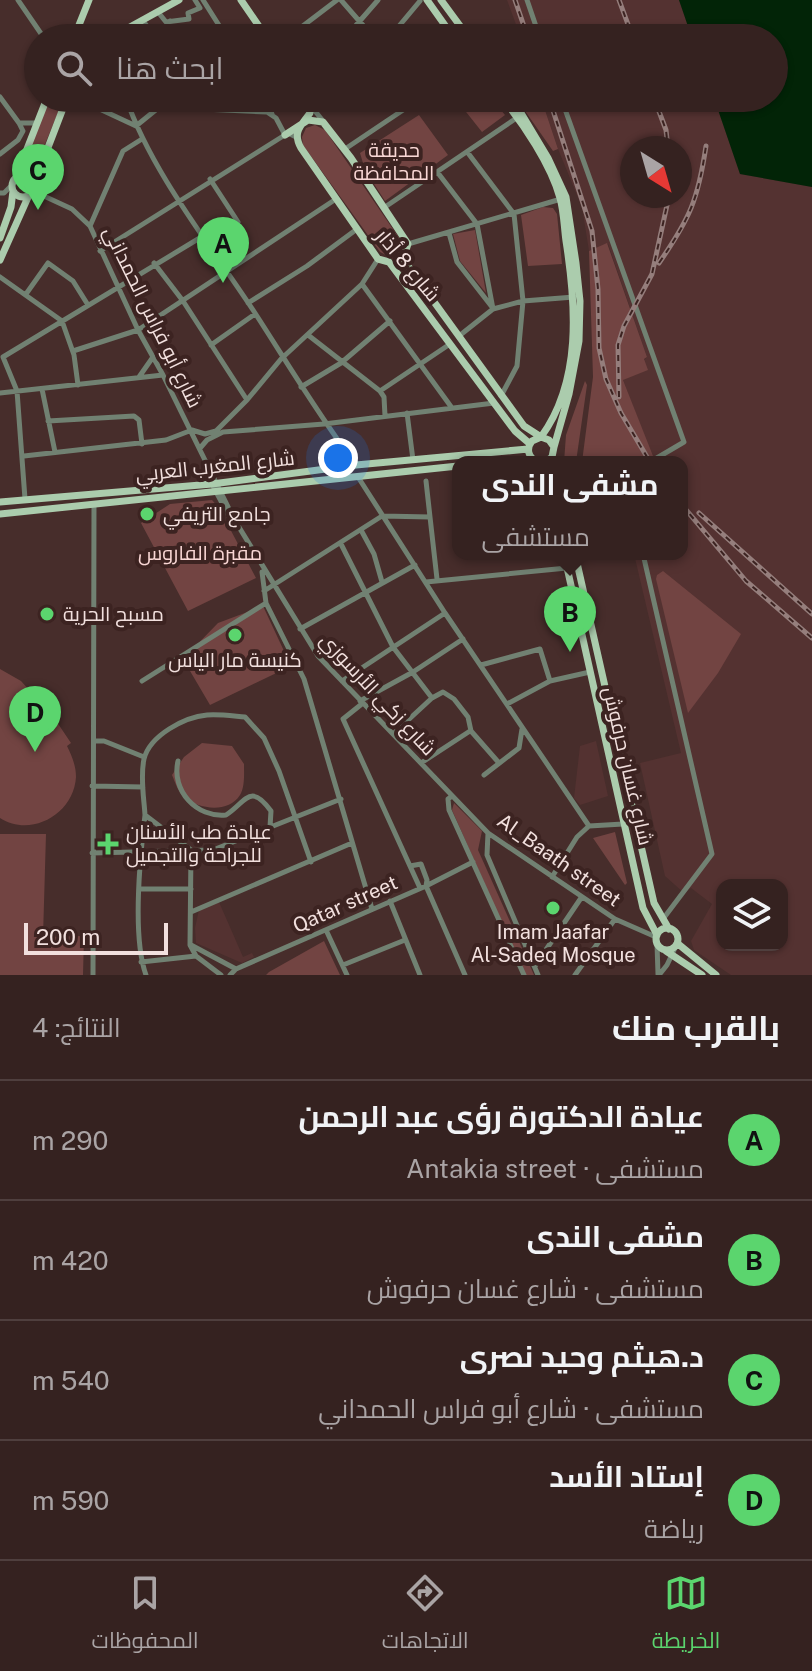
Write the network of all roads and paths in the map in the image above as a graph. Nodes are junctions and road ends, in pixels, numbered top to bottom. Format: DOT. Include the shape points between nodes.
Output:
graph roads {
  1 [pos="89,0"];
  2 [pos="179,0"];
  3 [pos="195,0"];
  4 [pos="203,0"];
  5 [pos="241,0"];
  6 [pos="339,0"];
  7 [pos="378,0"];
  8 [pos="422,0"];
  9 [pos="441,0"];
  10 [pos="527,0"];
  11 [pos="22,1"];
  12 [pos="158,12"];
  13 [pos="143,21"];
  14 [pos="170,21"];
  15 [pos="359,22"];
  16 [pos="36,24"];
  17 [pos="79,24"];
  18 [pos="137,24"];
  19 [pos="145,24"];
  20 [pos="171,24"];
  21 [pos="218,24"];
  22 [pos="257,24"];
  23 [pos="306,24"];
  24 [pos="401,24"];
  25 [pos="443,24"];
  26 [pos="459,24"];
  27 [pos="535,24"];
  28 [pos="0,97"];
  29 [pos="41,112"];
  30 [pos="62,112"];
  31 [pos="106,112"];
  32 [pos="131,112"];
  33 [pos="153,112"];
  34 [pos="263,112"];
  35 [pos="310,112"];
  36 [pos="317,112"];
  37 [pos="400,112"];
  38 [pos="514,112"];
  39 [pos="520,112"];
  40 [pos="566,112"];
  41 [pos="272,114"];
  42 [pos="518,117"];
  43 [pos="323,122"];
  44 [pos="19,123"];
  45 [pos="36,123"];
  46 [pos="302,123"];
  47 [pos="136,126"];
  48 [pos="285,135"];
  49 [pos="296,137"];
  50 [pos="142,139"];
  51 [pos="345,149"];
  52 [pos="468,153"];
  53 [pos="0,154"];
  54 [pos="438,173"];
  55 [pos="210,179"];
  56 [pos="14,184"];
  57 [pos="32,190"];
  58 [pos="0,193"];
  59 [pos="180,199"];
  60 [pos="336,199"];
  61 [pos="561,199"];
  62 [pos="385,207"];
  63 [pos="514,214"];
  64 [pos="477,224"];
  65 [pos="90,226"];
  66 [pos="357,229"];
  67 [pos="449,233"];
  68 [pos="203,236"];
  69 [pos="0,238"];
  70 [pos="208,244"];
  71 [pos="408,244"];
  72 [pos="100,251"];
  73 [pos="378,259"];
  74 [pos="403,259"];
  75 [pos="0,260"];
  76 [pos="389,262"];
  77 [pos="154,263"];
  78 [pos="226,272"];
  79 [pos="0,277"];
  80 [pos="362,284"];
  81 [pos="117,287"];
  82 [pos="26,294"];
  83 [pos="574,297"];
  84 [pos="183,301"];
  85 [pos="523,301"];
  86 [pos="248,303"];
  87 [pos="88,305"];
  88 [pos="493,309"];
  89 [pos="255,314"];
  90 [pos="62,321"];
  91 [pos="390,321"];
  92 [pos="138,330"];
  93 [pos="308,335"];
  94 [pos="459,336"];
  95 [pos="451,343"];
  96 [pos="211,345"];
  97 [pos="73,351"];
  98 [pos="1,356"];
  99 [pos="153,357"];
  100 [pos="281,359"];
  101 [pos="341,363"];
  102 [pos="421,365"];
  103 [pos="163,375"];
  104 [pos="139,378"];
  105 [pos="78,385"];
  106 [pos="301,387"];
  107 [pos="42,389"];
  108 [pos="17,391"];
  109 [pos="380,391"];
  110 [pos="0,393"];
  111 [pos="501,396"];
  112 [pos="247,400"];
  113 [pos="494,403"];
  114 [pos="452,408"];
  115 [pos="407,413"];
  116 [pos="385,416"];
  117 [pos="230,418"];
  118 [pos="48,421"];
  119 [pos="324,424"];
  120 [pos="192,430"];
  121 [pos="240,430"];
  122 [pos="515,431"];
  123 [pos="541,437"];
  124 [pos="142,444"];
  125 [pos="529,446"];
  126 [pos="201,448"];
  127 [pos="515,450"];
  128 [pos="55,452"];
  129 [pos="554,454"];
  130 [pos="24,456"];
  131 [pos="452,456"];
  132 [pos="454,456"];
  133 [pos="533,456"];
  134 [pos="660,456"];
  135 [pos="413,460"];
  136 [pos="356,465"];
  137 [pos="452,467"];
  138 [pos="358,477"];
  139 [pos="426,481"];
  140 [pos="216,488"];
  141 [pos="69,497"];
  142 [pos="25,499"];
  143 [pos="0,504"];
  144 [pos="94,504"];
  145 [pos="0,514"];
  146 [pos="382,516"];
  147 [pos="430,517"];
  148 [pos="361,530"];
  149 [pos="341,544"];
  150 [pos="565,560"];
  151 [pos="576,560"];
  152 [pos="644,560"];
  153 [pos="415,565"];
  154 [pos="567,568"];
  155 [pos="437,579"];
  156 [pos="382,582"];
  157 [pos="426,582"];
  158 [pos="273,585"];
  159 [pos="264,592"];
  160 [pos="364,593"];
  161 [pos="266,603"];
  162 [pos="445,613"];
  163 [pos="300,629"];
  164 [pos="463,639"];
  165 [pos="393,647"];
  166 [pos="598,656"];
  167 [pos="588,658"];
  168 [pos="481,665"];
  169 [pos="413,672"];
  170 [pos="590,672"];
  171 [pos="142,681"];
  172 [pos="342,681"];
  173 [pos="550,681"];
  174 [pos="432,698"];
  175 [pos="361,702"];
  176 [pos="507,704"];
  177 [pos="522,728"];
  178 [pos="471,731"];
  179 [pos="393,734"];
  180 [pos="94,741"];
  181 [pos="144,757"];
  182 [pos="178,761"];
  183 [pos="421,763"];
  184 [pos="499,763"];
  185 [pos="484,775"];
  186 [pos="92,786"];
  187 [pos="143,787"];
  188 [pos="452,796"];
  189 [pos="341,799"];
  190 [pos="621,813"];
  191 [pos="145,815"];
  192 [pos="294,817"];
  193 [pos="623,824"];
  194 [pos="589,826"];
  195 [pos="269,828"];
  196 [pos="488,833"];
  197 [pos="352,843"];
  198 [pos="191,850"];
  199 [pos="92,853"];
  200 [pos="140,853"];
  201 [pos="644,859"];
  202 [pos="311,862"];
  203 [pos="473,862"];
  204 [pos="410,866"];
  205 [pos="490,866"];
  206 [pos="476,870"];
  207 [pos="552,877"];
  208 [pos="423,887"];
  209 [pos="140,889"];
  210 [pos="191,889"];
  211 [pos="581,898"];
  212 [pos="390,901"];
  213 [pos="372,909"];
  214 [pos="191,912"];
  215 [pos="615,919"];
  216 [pos="663,919"];
  217 [pos="669,929"];
  218 [pos="326,930"];
  219 [pos="657,938"];
  220 [pos="405,940"];
  221 [pos="190,945"];
  222 [pos="676,945"];
  223 [pos="668,952"];
  224 [pos="196,956"];
  225 [pos="141,962"];
  226 [pos="343,965"];
  227 [pos="535,966"];
  228 [pos="236,969"];
  229 [pos="705,973"];
  230 [pos="93,975"];
  231 [pos="146,975"];
  232 [pos="221,975"];
  233 [pos="230,975"];
  234 [pos="347,975"];
  235 [pos="420,975"];
  236 [pos="465,975"];
  237 [pos="524,975"];
  238 [pos="538,975"];
  239 [pos="575,975"];
  240 [pos="659,975"];
  241 [pos="716,975"];
  1 -- 17 [label="main road"];
  2 -- 12 [label="main road"];
  3 -- 14 [label="street" via="200,8 188,13 189,19"];
  4 -- 21 [label="street"];
  5 -- 22 [label="main road"];
  6 -- 15 [label="street"];
  6 -- 23 [label="street"];
  7 -- 15 [label="street"];
  8 -- 24 [label="street"];
  8 -- 25 [label="main road"];
  9 -- 26 [label="main road"];
  10 -- 27 [label="street"];
  11 -- 16 [label="street"];
  12 -- 13 [label="main road"];
  12 -- 14 [label="street"];
  13 -- 18 [label="main road"];
  13 -- 19 [label="street"];
  14 -- 20 [label="street"];
  28 -- 44 [label="street"];
  29 -- 45 [label="main road"];
  30 -- 57 [label="main road"];
  31 -- 47 [label="street"];
  32 -- 47 [label="street"];
  33 -- 47 [label="street"];
  34 -- 41 [label="street"];
  35 -- 46 [label="main road"];
  36 -- 43 [label="street"];
  37 -- 51 [label="street"];
  38 -- 42 [label="main road"];
  39 -- 129 [label="main road" via="566,197 580,301 579,341"];
  40 -- 134 [label="street" via="684,442"];
  41 -- 48 [label="street"];
  42 -- 52 [label="street"];
  42 -- 61 [label="main road"];
  43 -- 46 [label="main road"];
  43 -- 51 [label="main road"];
  44 -- 45 [label="street"];
  44 -- 53 [label="street" via="22,136"];
  45 -- 56 [label="main road"];
  46 -- 48 [label="main road"];
  46 -- 49 [label="main road"];
  47 -- 50 [label="street"];
  48 -- 49 [label="street"];
  48 -- 55 [label="street"];
  49 -- 60 [label="main road, شارع 8 أذار"];
  50 -- 59 [label="street"];
  50 -- 65 [label="street" via="123,151"];
  51 -- 62 [label="main road"];
  52 -- 54 [label="street"];
  52 -- 63 [label="street"];
  54 -- 62 [label="street"];
  54 -- 64 [label="street"];
  55 -- 59 [label="street"];
  55 -- 70 [label="street" via="238,222"];
  56 -- 57 [label="main road" via="18,196"];
  56 -- 57 [label="main road" via="27,175"];
  56 -- 58 [label="street"];
  56 -- 69 [label="main road"];
  57 -- 65 [label="street, شارع أبو فراس الحمداني" via="72,209"];
  57 -- 75 [label="main road"];
  59 -- 68 [label="street"];
  59 -- 72 [label="street"];
  60 -- 66 [label="main road, شارع 8 أذار"];
  60 -- 78 [label="street"];
  61 -- 63 [label="street"];
  61 -- 83 [label="main road"];
  62 -- 71 [label="main road"];
  63 -- 64 [label="street"];
  63 -- 85 [label="street"];
  64 -- 67 [label="street"];
  64 -- 88 [label="street"];
  65 -- 72 [label="street, شارع أبو فراس الحمداني"];
  66 -- 73 [label="main road, شارع 8 أذار"];
  66 -- 86 [label="street"];
  67 -- 71 [label="street"];
  67 -- 88 [label="street" via="457,262"];
  68 -- 70 [label="street"];
  68 -- 77 [label="street"];
  70 -- 78 [label="street"];
  71 -- 74 [label="main road"];
  72 -- 81 [label="street, شارع أبو فراس الحمداني"];
  73 -- 76 [label="main road, شارع 8 أذار"];
  73 -- 80 [label="street"];
  74 -- 76 [label="main road"];
  74 -- 94 [label="main road"];
  76 -- 95 [label="main road, شارع 8 أذار"];
  77 -- 81 [label="street"];
  77 -- 84 [label="street"];
  78 -- 84 [label="street"];
  78 -- 86 [label="street"];
  79 -- 82 [label="street"];
  80 -- 91 [label="street"];
  80 -- 93 [label="street"];
  81 -- 87 [label="street"];
  81 -- 92 [label="street, شارع أبو فراس الحمداني"];
  82 -- 87 [label="street" via="48,263 73,281"];
  82 -- 90 [label="street"];
  83 -- 85 [label="street"];
  83 -- 123 [label="main road" via="571,358 554,417"];
  84 -- 92 [label="street"];
  84 -- 96 [label="street"];
  85 -- 88 [label="street"];
  85 -- 111 [label="street" via="517,366"];
  86 -- 89 [label="street"];
  87 -- 90 [label="street"];
  88 -- 94 [label="street"];
  89 -- 96 [label="street"];
  89 -- 100 [label="street"];
  90 -- 97 [label="street"];
  90 -- 98 [label="street"];
  91 -- 101 [label="street"];
  91 -- 102 [label="street"];
  92 -- 97 [label="street"];
  92 -- 99 [label="street, شارع أبو فراس الحمداني"];
  93 -- 100 [label="street"];
  93 -- 101 [label="street"];
  94 -- 111 [label="main road"];
  95 -- 102 [label="street"];
  95 -- 113 [label="main road, شارع 8 أذار"];
  96 -- 112 [label="street"];
  97 -- 105 [label="street"];
  98 -- 108 [label="street"];
  99 -- 103 [label="street, شارع أبو فراس الحمداني"];
  99 -- 104 [label="street"];
  100 -- 106 [label="street"];
  100 -- 112 [label="street"];
  101 -- 106 [label="street"];
  101 -- 109 [label="street"];
  102 -- 109 [label="street"];
  102 -- 114 [label="street"];
  103 -- 104 [label="street"];
  103 -- 120 [label="street, شارع أبو فراس الحمداني"];
  104 -- 105 [label="street"];
  105 -- 107 [label="street"];
  106 -- 119 [label="street"];
  107 -- 108 [label="street"];
  107 -- 118 [label="street"];
  108 -- 110 [label="street"];
  108 -- 130 [label="street"];
  109 -- 116 [label="street"];
  111 -- 123 [label="main road" via="524,426"];
  112 -- 117 [label="street"];
  113 -- 114 [label="street"];
  113 -- 122 [label="main road, شارع 8 أذار"];
  114 -- 115 [label="street"];
  115 -- 116 [label="street"];
  115 -- 135 [label="street"];
  116 -- 119 [label="street"];
  117 -- 120 [label="street" via="205,434"];
  117 -- 121 [label="street"];
  118 -- 124 [label="street" via="134,416"];
  118 -- 128 [label="street"];
  119 -- 121 [label="street"];
  119 -- 136 [label="street"];
  120 -- 124 [label="street"];
  120 -- 126 [label="street, شارع أبو فراس الحمداني"];
  121 -- 126 [label="street" via="217,434"];
  122 -- 125 [label="main road, شارع 8 أذار"];
  122 -- 127 [label="main road" via="520,441"];
  123 -- 125 [label="main road"];
  123 -- 129 [label="main road" via="549,440"];
  124 -- 128 [label="street"];
  125 -- 127 [label="main road, شارع المغرب العربي"];
  125 -- 133 [label="main road"];
  126 -- 140 [label="street, شارع أبو فراس الحمداني"];
  127 -- 132 [label="main road, شارع المغرب العربي"];
  128 -- 130 [label="street"];
  130 -- 142 [label="street"];
  131 -- 135 [label="main road, شارع المغرب العربي"];
  135 -- 136 [label="main road, شارع المغرب العربي"];
  136 -- 140 [label="main road, شارع المغرب العربي"];
  137 -- 138 [label="main road, شارع المغرب العربي"];
  138 -- 140 [label="main road, شارع المغرب العربي"];
  138 -- 146 [label="street"];
  139 -- 147 [label="street"];
  140 -- 141 [label="main road, شارع المغرب العربي"];
  140 -- 144 [label="main road, شارع المغرب العربي"];
  140 -- 158 [label="street, شارع زكي الأرسوزي"];
  140 -- 159 [label="street" via="262,572"];
  141 -- 142 [label="main road, شارع المغرب العربي"];
  141 -- 143 [label="main road"];
  142 -- 143 [label="main road, شارع المغرب العربي"];
  144 -- 145 [label="main road, شارع المغرب العربي"];
  144 -- 180 [label="street"];
  146 -- 147 [label="street"];
  146 -- 148 [label="street"];
  146 -- 153 [label="street"];
  147 -- 155 [label="street"];
  148 -- 149 [label="street"];
  148 -- 156 [label="street"];
  149 -- 158 [label="street"];
  149 -- 160 [label="street"];
  150 -- 154 [label="main road, شارع غسان حرفوش"];
  151 -- 166 [label="main road, شارع غسان حرفوش"];
  152 -- 216 [label="street" via="712,854"];
  153 -- 156 [label="street"];
  153 -- 157 [label="street"];
  154 -- 155 [label="street"];
  154 -- 167 [label="main road, شارع غسان حرفوش"];
  155 -- 157 [label="street"];
  156 -- 160 [label="street"];
  157 -- 162 [label="street"];
  158 -- 159 [label="street"];
  158 -- 163 [label="street, شارع زكي الأرسوزي"];
  159 -- 161 [label="street"];
  160 -- 163 [label="street"];
  160 -- 165 [label="street"];
  161 -- 171 [label="street"];
  161 -- 189 [label="street" via="298,665"];
  162 -- 164 [label="street"];
  162 -- 165 [label="street"];
  163 -- 172 [label="street, شارع زكي الأرسوزي"];
  164 -- 168 [label="street"];
  164 -- 169 [label="street"];
  165 -- 169 [label="street"];
  165 -- 172 [label="street"];
  166 -- 167 [label="main road"];
  166 -- 201 [label="main road, شارع غسان حرفوش"];
  167 -- 170 [label="main road, شارع غسان حرفوش"];
  168 -- 173 [label="street" via="540,649"];
  168 -- 176 [label="street"];
  169 -- 174 [label="street"];
  169 -- 175 [label="street"];
  170 -- 173 [label="street"];
  170 -- 190 [label="main road, شارع غسان حرفوش"];
  172 -- 175 [label="street, شارع زكي الأرسوزي"];
  173 -- 176 [label="street"];
  174 -- 178 [label="street" via="443,692 454,699"];
  174 -- 179 [label="street"];
  175 -- 179 [label="street, شارع زكي الأرسوزي"];
  175 -- 204 [label="street" via="343,719"];
  176 -- 177 [label="street"];
  177 -- 184 [label="street" via="519,748"];
  177 -- 194 [label="street"];
  178 -- 183 [label="street"];
  178 -- 184 [label="street"];
  179 -- 183 [label="street, شارع زكي الأرسوزي"];
  180 -- 181 [label="street"];
  180 -- 186 [label="street"];
  181 -- 187 [label="street"];
  181 -- 192 [label="street" via="159,737 184,720 245,717 264,738"];
  182 -- 195 [label="street" via="176,771 190,803 207,813 226,815 251,795 271,811"];
  183 -- 188 [label="street, شارع زكي الأرسوزي"];
  184 -- 185 [label="street"];
  186 -- 187 [label="street"];
  186 -- 199 [label="street"];
  187 -- 191 [label="street"];
  188 -- 196 [label="street, Al_Baath street"];
  188 -- 203 [label="street" via="449,810"];
  189 -- 192 [label="street"];
  189 -- 197 [label="street"];
  190 -- 193 [label="main road, شارع غسان حرفوش"];
  190 -- 201 [label="main road" via="630,813"];
  191 -- 198 [label="street"];
  191 -- 200 [label="street"];
  192 -- 195 [label="street"];
  192 -- 202 [label="street"];
  193 -- 194 [label="street"];
  193 -- 219 [label="main road, شارع غسان حرفوش" via="643,908"];
  194 -- 207 [label="street"];
  195 -- 198 [label="street" via="213,850"];
  196 -- 205 [label="street"];
  196 -- 207 [label="street, Al_Baath street"];
  197 -- 202 [label="street"];
  197 -- 213 [label="street"];
  198 -- 200 [label="street"];
  198 -- 210 [label="street"];
  199 -- 200 [label="street"];
  199 -- 230 [label="street"];
  200 -- 209 [label="street"];
  201 -- 216 [label="main road, شارع غسان حرفوش"];
  202 -- 214 [label="street"];
  203 -- 206 [label="street"];
  203 -- 208 [label="street, Qatar street"];
  204 -- 208 [label="street"];
  204 -- 208 [label="street" via="421,864 427,880"];
  205 -- 206 [label="street"];
  205 -- 227 [label="street"];
  206 -- 237 [label="street"];
  207 -- 211 [label="street, Al_Baath street"];
  208 -- 212 [label="street, Qatar street"];
  208 -- 236 [label="street"];
  209 -- 210 [label="street"];
  209 -- 225 [label="street"];
  210 -- 214 [label="street"];
  211 -- 215 [label="street, Al_Baath street"];
  211 -- 227 [label="street"];
  212 -- 213 [label="street, Qatar street"];
  212 -- 220 [label="street"];
  213 -- 218 [label="street, Qatar street"];
  214 -- 221 [label="street"];
  215 -- 219 [label="street, Al_Baath street"];
  215 -- 239 [label="street"];
  216 -- 217 [label="main road, شارع غسان حرفوش"];
  217 -- 219 [label="main road"];
  217 -- 222 [label="main road, شارع غسان حرفوش" via="677,936"];
  218 -- 226 [label="street"];
  218 -- 228 [label="street, Qatar street"];
  219 -- 223 [label="main road"];
  219 -- 240 [label="street, شارع غسان حرفوش"];
  220 -- 226 [label="street"];
  220 -- 235 [label="street"];
  221 -- 224 [label="street"];
  221 -- 228 [label="street"];
  222 -- 223 [label="main road"];
  222 -- 229 [label="main road"];
  223 -- 229 [label="main road"];
  223 -- 240 [label="street"];
  224 -- 225 [label="street"];
  224 -- 232 [label="street"];
  225 -- 231 [label="street"];
  226 -- 234 [label="street"];
  227 -- 238 [label="street"];
  228 -- 233 [label="street, Qatar street"];
  229 -- 241 [label="main road"];
}
